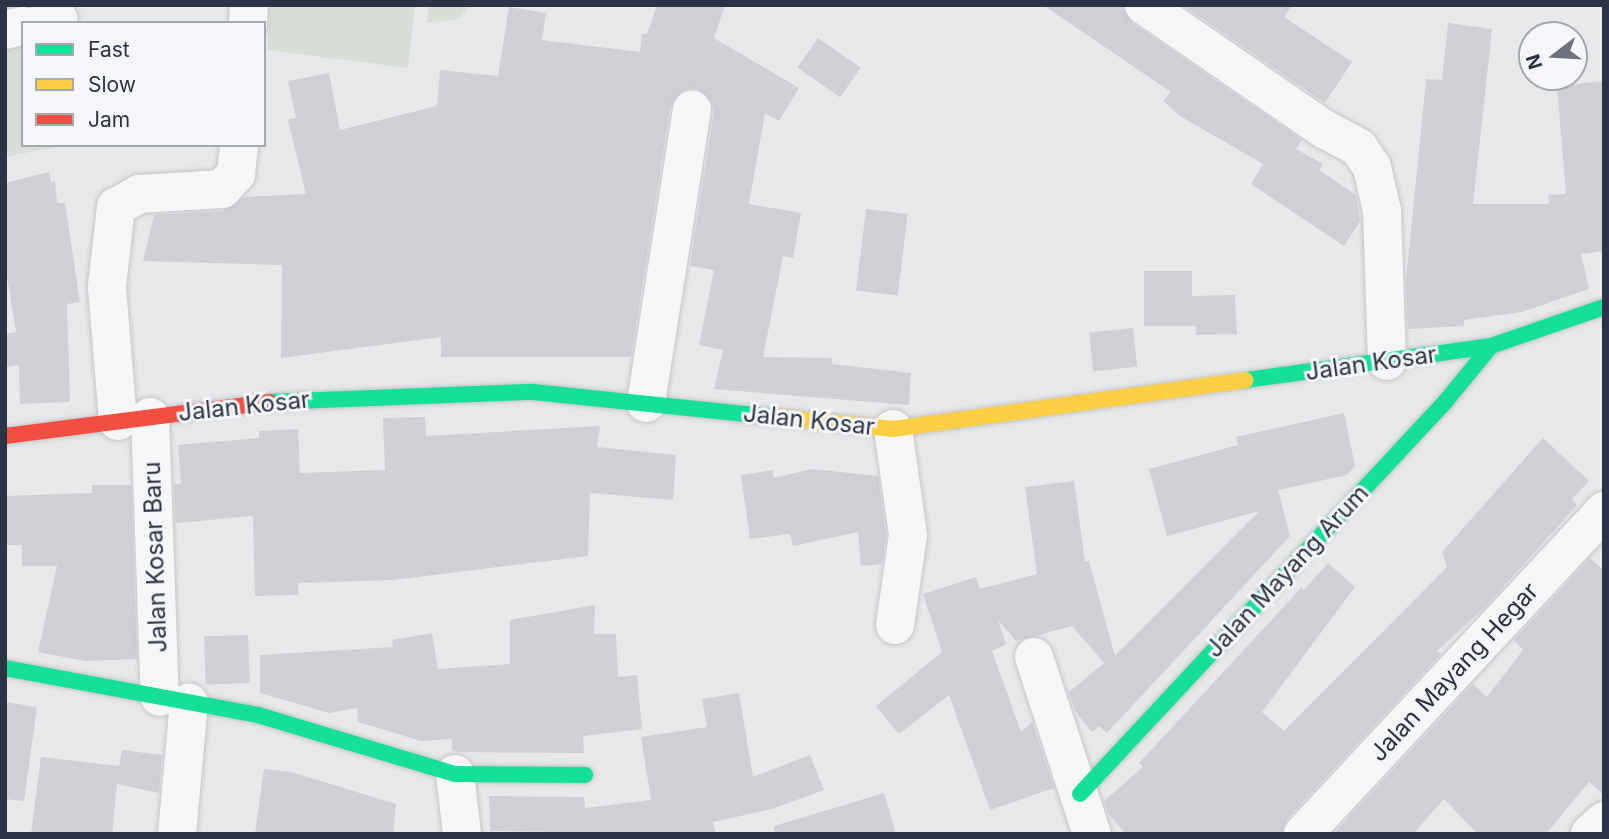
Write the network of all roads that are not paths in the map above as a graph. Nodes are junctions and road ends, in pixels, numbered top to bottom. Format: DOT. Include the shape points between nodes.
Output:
graph roads {
  1 [pos="1144,5"];
  2 [pos="692,110"];
  3 [pos="239,147"];
  4 [pos="1604,307"];
  5 [pos="1491,346"];
  6 [pos="1387,361"];
  7 [pos="646,403"];
  8 [pos="134,419"];
  9 [pos="892,429"];
  10 [pos="5,436"];
  11 [pos="1604,511"];
  12 [pos="895,625"];
  13 [pos="1034,657"];
  14 [pos="5,668"];
  15 [pos="174,700"];
  16 [pos="455,775"];
  17 [pos="584,775"];
  18 [pos="1080,794"];
  19 [pos="1604,821"];
  20 [pos="177,834"];
  21 [pos="462,834"];
  22 [pos="1092,834"];
  23 [pos="1303,834"];
  24 [pos="1590,834"];
  1 -- 6 [label="street" via="1324,129 1359,148 1380,185"];
  2 -- 7 [label="street"];
  3 -- 8 [label="street, Jalan Kosar Baru" via="236,174 222,189 139,194 116,207 107,286"];
  4 -- 5 [label="street, Jalan Kosar"];
  5 -- 6 [label="street, Jalan Kosar"];
  5 -- 18 [label="street, Jalan Mayang Arum" via="1445,402"];
  6 -- 9 [label="street, Jalan Kosar"];
  7 -- 8 [label="street, Jalan Kosar" via="533,392 290,399"];
  7 -- 9 [label="street, Jalan Kosar"];
  8 -- 10 [label="street, Jalan Kosar"];
  8 -- 15 [label="street, Jalan Kosar Baru"];
  9 -- 12 [label="street" via="908,535"];
  11 -- 23 [label="street, Jalan Mayang Hegar"];
  13 -- 18 [label="street"];
  14 -- 15 [label="street"];
  15 -- 16 [label="street" via="334,734"];
  15 -- 20 [label="street, Jalan Kosar Baru"];
  16 -- 17 [label="street"];
  16 -- 21 [label="street"];
  18 -- 22 [label="street"];
  19 -- 24 [label="street"];
}
